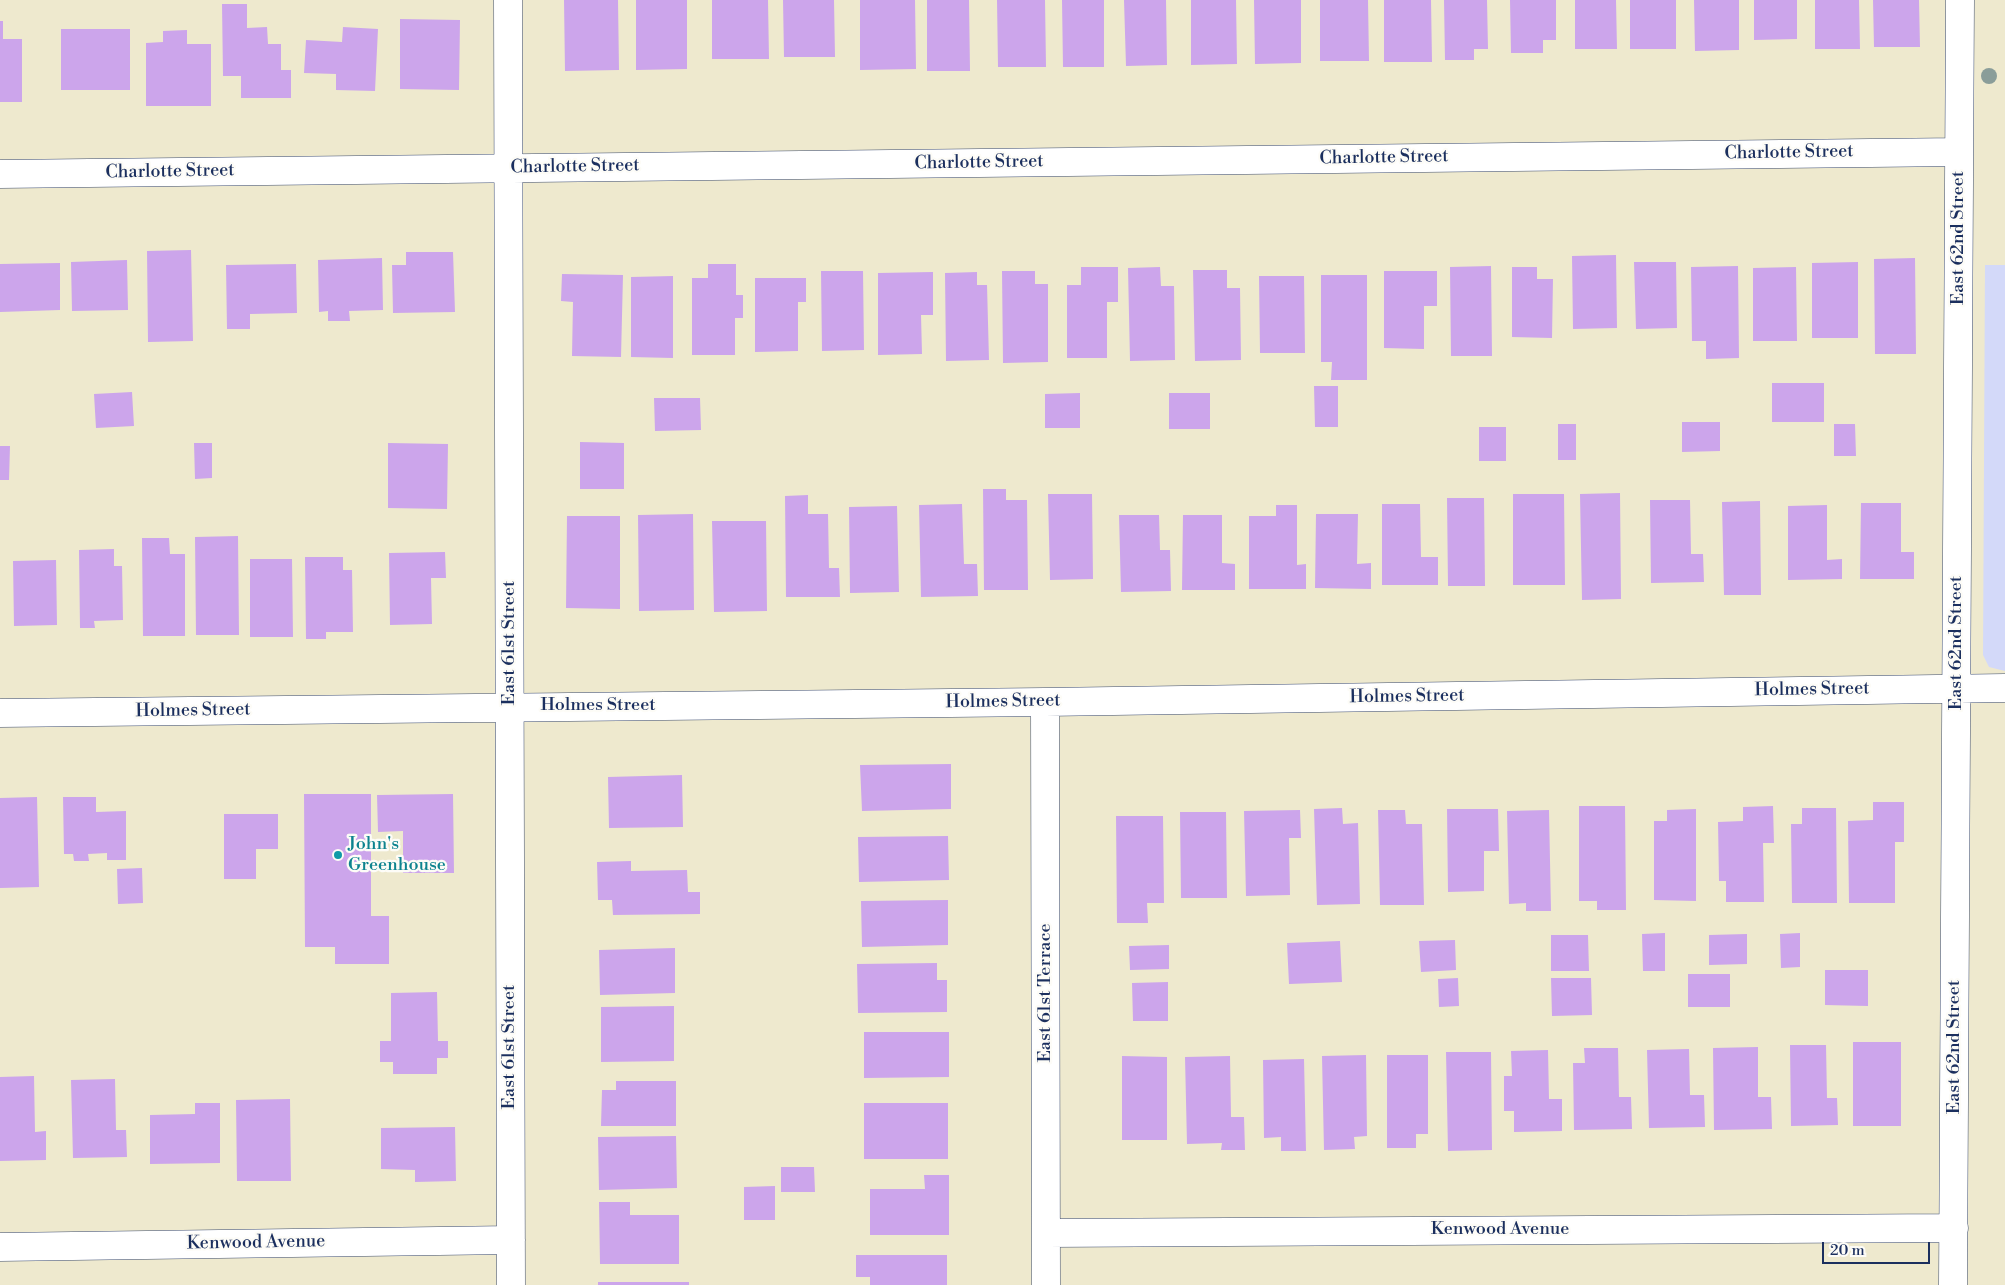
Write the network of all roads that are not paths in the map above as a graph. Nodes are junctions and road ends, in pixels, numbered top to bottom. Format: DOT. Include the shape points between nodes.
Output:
graph roads {
  1 [pos="508,0"];
  2 [pos="1960,0"];
  3 [pos="1959,152"];
  4 [pos="509,168"];
  5 [pos="0,174"];
  6 [pos="1956,688"];
  7 [pos="2005,688"];
  8 [pos="1045,702"];
  9 [pos="510,707"];
  10 [pos="0,713"];
  11 [pos="1954,1228"];
  12 [pos="1047,1233"];
  13 [pos="511,1240"];
  14 [pos="0,1247"];
  15 [pos="511,1285"];
  16 [pos="1046,1285"];
  17 [pos="1953,1285"];
  1 -- 4 [label="street, East 61st Street"];
  2 -- 3 [label="street, East 62nd Street"];
  3 -- 4 [label="street, Charlotte Street"];
  3 -- 6 [label="street, East 62nd Street"];
  4 -- 5 [label="street, Charlotte Street"];
  4 -- 9 [label="street, East 61st Street"];
  6 -- 7 [label="street, Holmes Street"];
  6 -- 8 [label="street, Holmes Street"];
  6 -- 11 [label="street, East 62nd Street"];
  8 -- 9 [label="street, Holmes Street"];
  8 -- 12 [label="street, East 61st Terrace"];
  9 -- 10 [label="street, Holmes Street"];
  9 -- 13 [label="street, East 61st Street"];
  11 -- 12 [label="street, Kenwood Avenue"];
  11 -- 17 [label="street, East 62nd Street"];
  12 -- 16 [label="street, East 61st Terrace"];
  13 -- 14 [label="street, Kenwood Avenue"];
  13 -- 15 [label="street, East 61st Street"];
}
